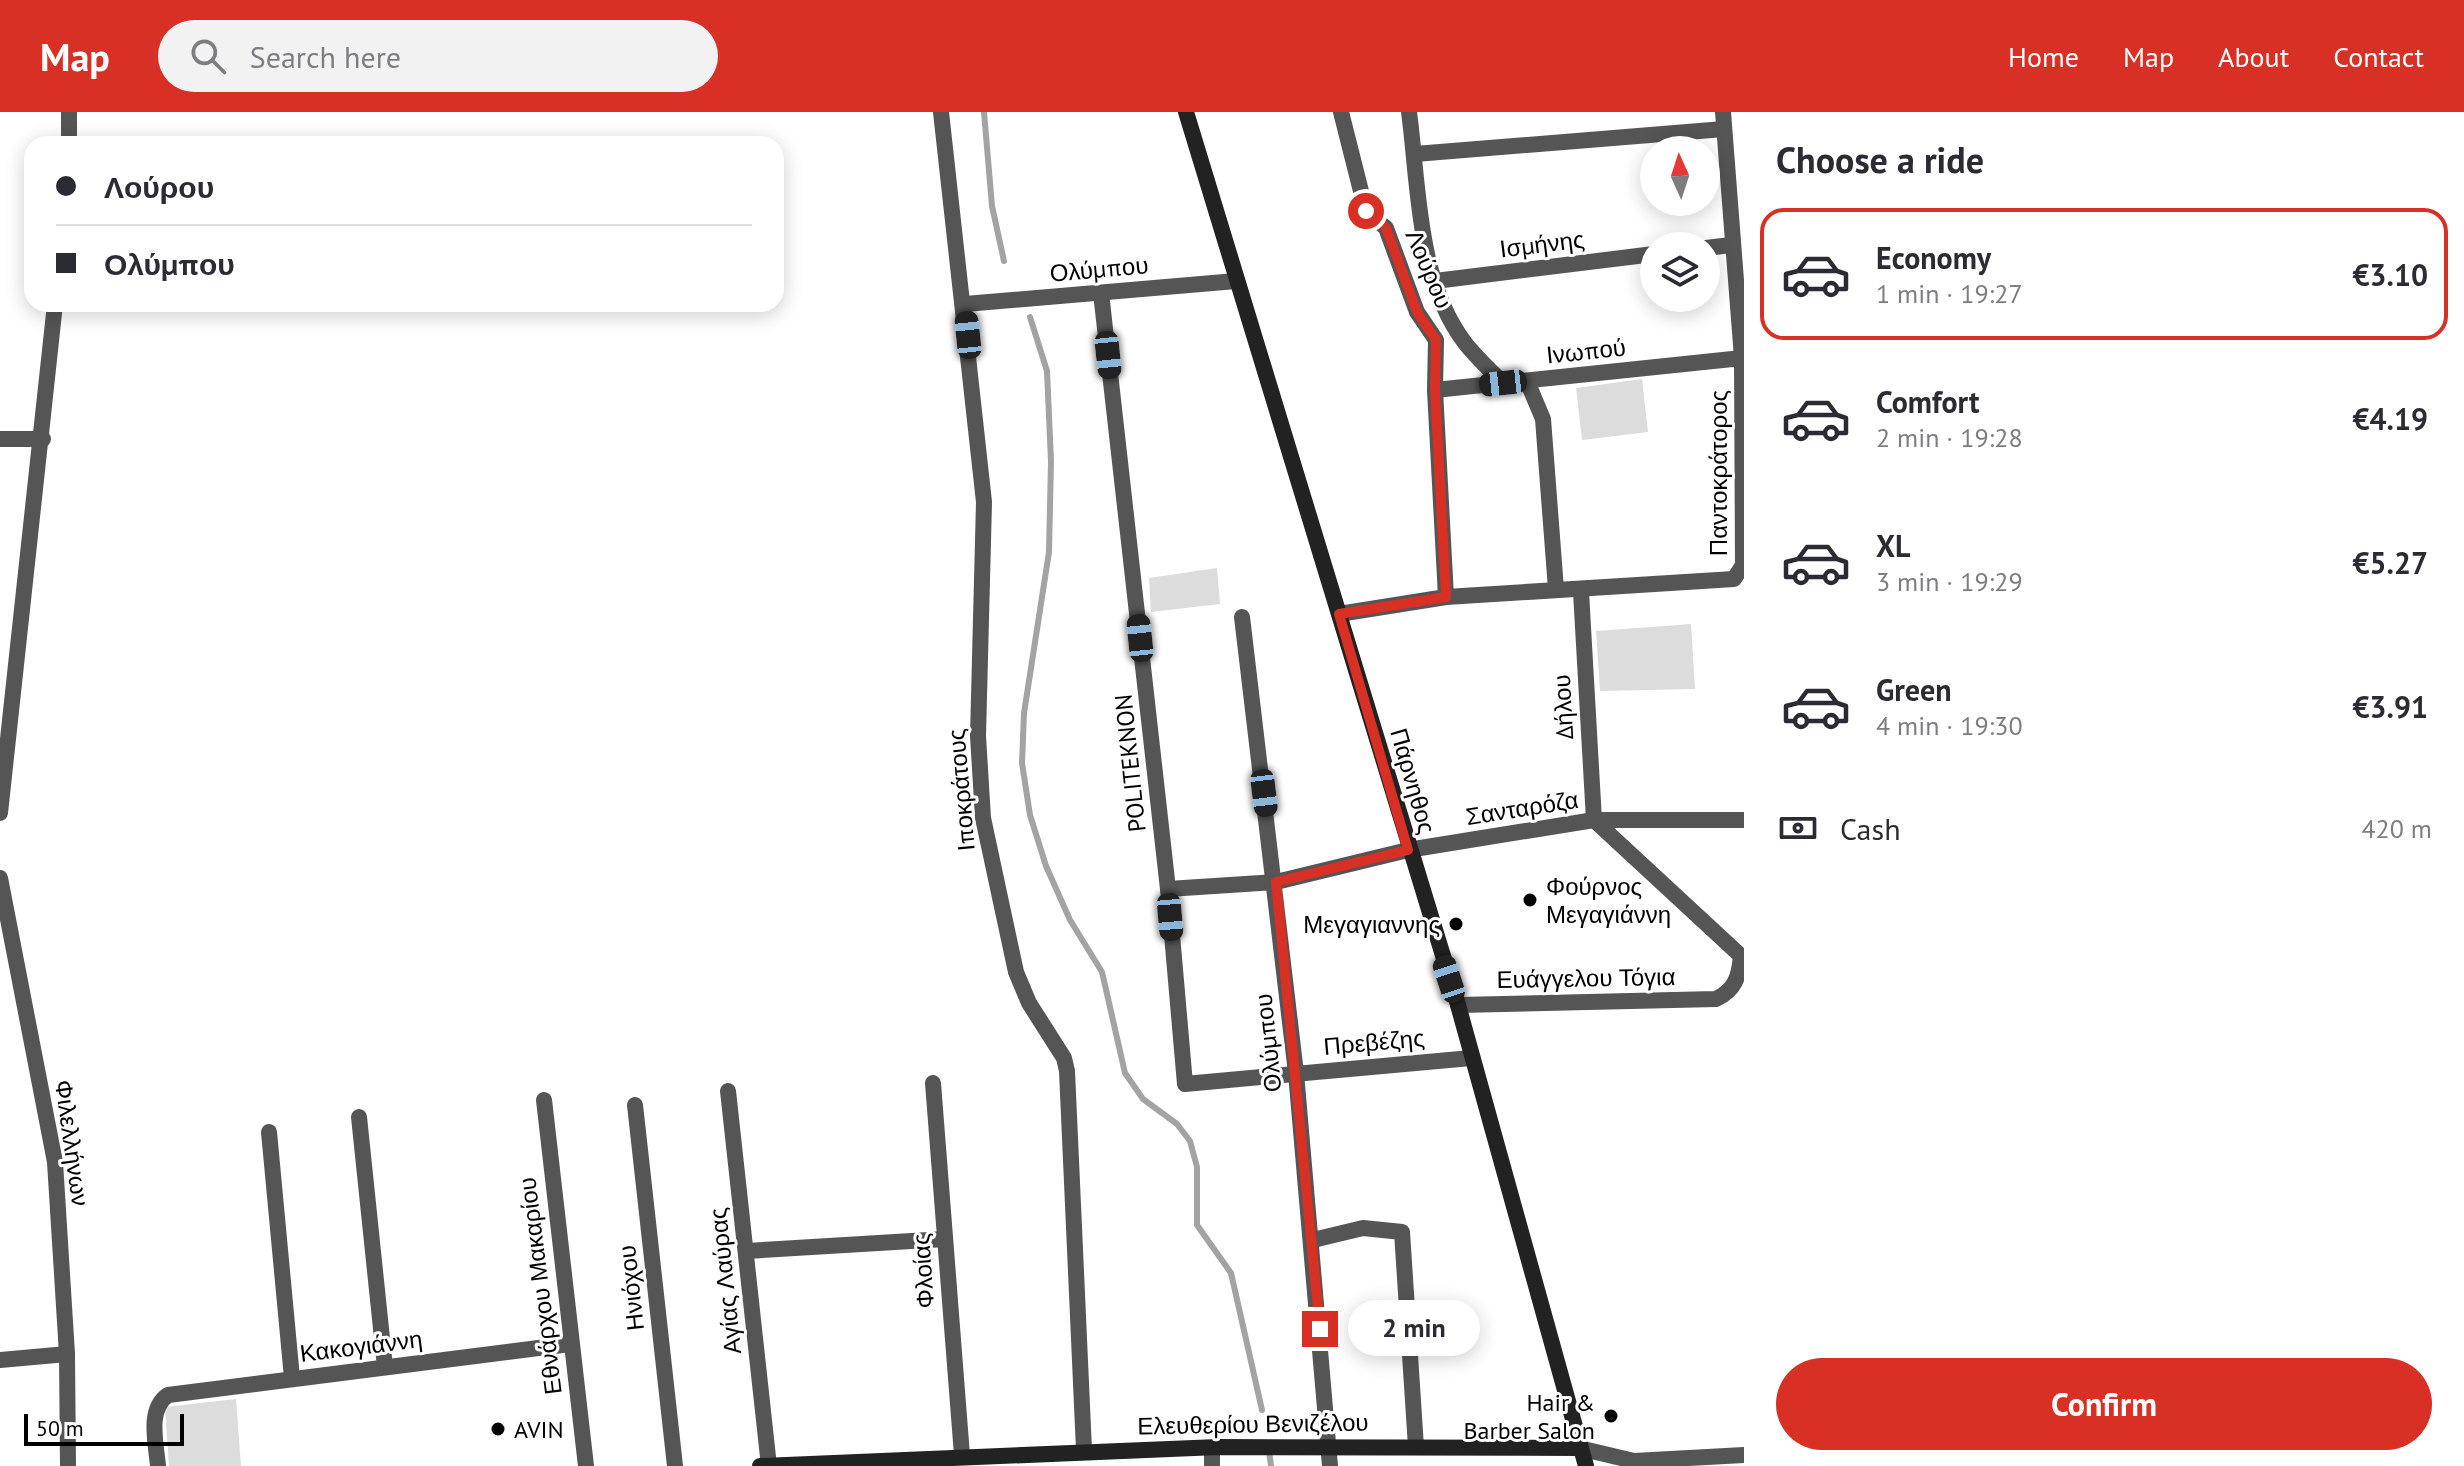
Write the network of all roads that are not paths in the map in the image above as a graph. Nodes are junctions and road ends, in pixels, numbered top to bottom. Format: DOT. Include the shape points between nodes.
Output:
graph roads {
  1 [pos="69,112"];
  2 [pos="941,112"];
  3 [pos="1186,112"];
  4 [pos="1341,112"];
  5 [pos="1409,112"];
  6 [pos="1723,120"];
  7 [pos="69,136"];
  8 [pos="1415,154"];
  9 [pos="1731,245"];
  10 [pos="1720,246"];
  11 [pos="1640,256"];
  12 [pos="1236,281"];
  13 [pos="1435,281"];
  14 [pos="1101,293"];
  15 [pos="965,304"];
  16 [pos="54,312"];
  17 [pos="1742,358"];
  18 [pos="1527,381"];
  19 [pos="1503,383"];
  20 [pos="1435,390"];
  21 [pos="0,439"];
  22 [pos="43,439"];
  23 [pos="1556,589"];
  24 [pos="1581,592"];
  25 [pos="1446,597"];
  26 [pos="1339,614"];
  27 [pos="1242,617"];
  28 [pos="0,802"];
  29 [pos="0,813"];
  30 [pos="1594,820"];
  31 [pos="1744,820"];
  32 [pos="1408,850"];
  33 [pos="0,878"];
  34 [pos="1276,882"];
  35 [pos="1168,889"];
  36 [pos="1458,1005"];
  37 [pos="1471,1058"];
  38 [pos="1296,1073"];
  39 [pos="933,1083"];
  40 [pos="1185,1084"];
  41 [pos="728,1091"];
  42 [pos="544,1100"];
  43 [pos="635,1105"];
  44 [pos="359,1117"];
  45 [pos="269,1132"];
  46 [pos="945,1239"];
  47 [pos="1313,1240"];
  48 [pos="746,1251"];
  49 [pos="570,1344"];
  50 [pos="67,1354"];
  51 [pos="0,1360"];
  52 [pos="385,1367"];
  53 [pos="292,1378"];
  54 [pos="1416,1447"];
  55 [pos="1212,1448"];
  56 [pos="1330,1448"];
  57 [pos="1579,1448"];
  58 [pos="1744,1455"];
  59 [pos="1077,1456"];
  60 [pos="970,1459"];
  61 [pos="872,1462"];
  62 [pos="68,1466"];
  63 [pos="158,1466"];
  64 [pos="586,1466"];
  65 [pos="675,1466"];
  66 [pos="760,1466"];
  67 [pos="769,1466"];
  68 [pos="1212,1466"];
  69 [pos="1330,1466"];
  70 [pos="1586,1466"];
  1 -- 7 [label="street"];
  2 -- 15 [label="street, Ιποκράτους"];
  3 -- 12 [label="main road, Πάρνηθος"];
  4 -- 20 [label="street, Λούρου" via="1366,211 1386,228 1417,312 1436,340"];
  5 -- 8 [label="street"];
  6 -- 8 [label="street"];
  6 -- 9 [label="street, Παντοκράτορος"];
  8 -- 13 [label="street"];
  9 -- 10 [label="street"];
  9 -- 17 [label="street, Παντοκράτορος"];
  11 -- 13 [label="street, Ισμήνης"];
  12 -- 14 [label="street, Ολύμπου"];
  12 -- 26 [label="main road, Πάρνηθος"];
  13 -- 19 [label="street" via="1464,342"];
  14 -- 15 [label="street, Ολύμπου"];
  14 -- 35 [label="street, POLITEKNON"];
  15 -- 59 [label="street, Ιποκράτους" via="984,502 980,792 1016,972 1067,1071"];
  16 -- 22 [label="street"];
  17 -- 18 [label="street, Ινωπού"];
  17 -- 24 [label="street, Παντοκράτορος" via="1743,565 1734,579"];
  18 -- 19 [label="street, Ινωπού"];
  18 -- 23 [label="street" via="1543,419"];
  19 -- 20 [label="street, Ινωπού"];
  20 -- 25 [label="street, Λούρου"];
  21 -- 22 [label="street"];
  22 -- 28 [label="street"];
  23 -- 24 [label="street, Παντοκράτορος"];
  23 -- 25 [label="street, Παντοκράτορος"];
  24 -- 30 [label="street, Δήλου"];
  25 -- 26 [label="street, Παντοκράτορος"];
  26 -- 32 [label="main road, Πάρνηθος"];
  27 -- 34 [label="street, Ολύμπου"];
  28 -- 29 [label="street"];
  30 -- 31 [label="street, Σανταρόζα"];
  30 -- 32 [label="street, Σανταρόζα"];
  30 -- 36 [label="street, Ευάγγελου Τόγια" via="1741,956 1739,976 1728,993 1716,999"];
  32 -- 34 [label="street, Σανταρόζα"];
  32 -- 36 [label="main road, Πάρνηθος"];
  33 -- 50 [label="street, Φιλελλήνων" via="55,1162"];
  34 -- 35 [label="street, Σανταρόζα"];
  34 -- 38 [label="street, Ολύμπου"];
  35 -- 40 [label="street, POLITEKNON"];
  36 -- 37 [label="main road, Πάρνηθος"];
  37 -- 38 [label="street, Πρεβέζης"];
  37 -- 57 [label="main road, Πάρνηθος"];
  38 -- 40 [label="street, Πρεβέζης"];
  38 -- 47 [label="street, Ολύμπου"];
  39 -- 46 [label="street, Φλοίας"];
  41 -- 48 [label="street, Αγίας Λαύρας"];
  42 -- 49 [label="street, Εθνάρχου Μακαρίου"];
  43 -- 65 [label="street, Ηνιόχου"];
  44 -- 52 [label="street"];
  45 -- 53 [label="street"];
  46 -- 48 [label="street"];
  46 -- 60 [label="street, Φλοίας"];
  47 -- 54 [label="street" via="1363,1228 1402,1232"];
  47 -- 56 [label="street, Ολύμπου"];
  48 -- 67 [label="street, Αγίας Λαύρας"];
  49 -- 52 [label="street, Κακογιάννη"];
  49 -- 64 [label="street, Εθνάρχου Μακαρίου"];
  50 -- 51 [label="street"];
  50 -- 62 [label="street, Φιλελλήνων"];
  52 -- 53 [label="street, Κακογιάννη"];
  53 -- 63 [label="street, Κακογιάννη" via="181,1392 159,1401"];
  54 -- 56 [label="main road, Ελευθερίου Βενιζέλου"];
  54 -- 57 [label="main road, Ελευθερίου Βενιζέλου"];
  55 -- 56 [label="main road, Ελευθερίου Βενιζέλου"];
  55 -- 59 [label="main road, Ελευθερίου Βενιζέλου"];
  55 -- 68 [label="street"];
  56 -- 69 [label="street, Ολύμπου"];
  57 -- 58 [label="street, Ελευθερίου Βενιζέλου" via="1634,1461"];
  57 -- 70 [label="main road, Πάρνηθος"];
  59 -- 60 [label="main road, Ελευθερίου Βενιζέλου"];
  60 -- 61 [label="main road, Ελευθερίου Βενιζέλου"];
  61 -- 67 [label="main road, Ελευθερίου Βενιζέλου"];
  66 -- 67 [label="main road, Ελευθερίου Βενιζέλου"];
}
